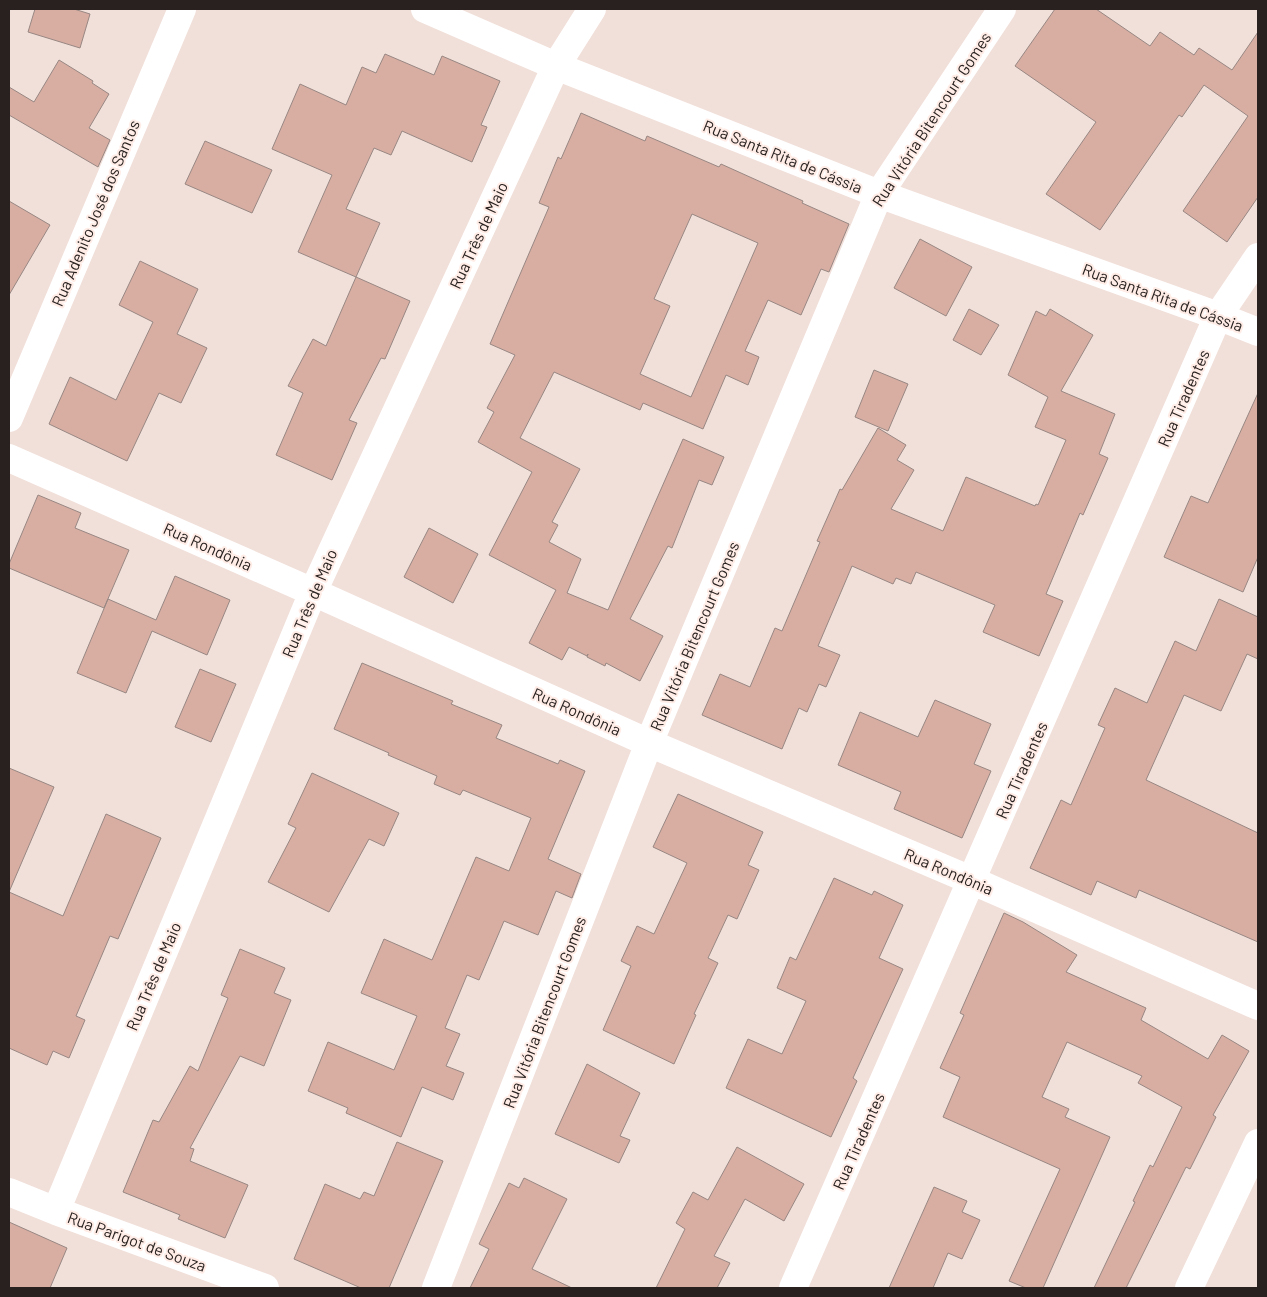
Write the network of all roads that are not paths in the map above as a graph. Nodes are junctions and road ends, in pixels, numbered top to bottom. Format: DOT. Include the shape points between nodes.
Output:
graph roads {
  1 [pos="182,9"];
  2 [pos="425,9"];
  3 [pos="592,9"];
  4 [pos="1002,9"];
  5 [pos="556,66"];
  6 [pos="879,194"];
  7 [pos="1258,257"];
  8 [pos="1218,316"];
  9 [pos="1258,332"];
  10 [pos="9,418"];
  11 [pos="9,458"];
  12 [pos="313,592"];
  13 [pos="649,743"];
  14 [pos="973,880"];
  15 [pos="1258,1006"];
  16 [pos="1258,1143"];
  17 [pos="9,1192"];
  18 [pos="56,1211"];
  19 [pos="266,1288"];
  20 [pos="436,1288"];
  21 [pos="794,1288"];
  22 [pos="1189,1288"];
  1 -- 10 [label="street, Rua Adenito José dos Santos"];
  2 -- 5 [label="street, Rua Santa Rita de Cássia"];
  3 -- 5 [label="street, Rua Três de Maio"];
  4 -- 6 [label="street, Rua Vitória Bitencourt Gomes"];
  5 -- 6 [label="street, Rua Santa Rita de Cássia"];
  5 -- 12 [label="street, Rua Três de Maio"];
  6 -- 8 [label="street, Rua Santa Rita de Cássia"];
  6 -- 13 [label="street, Rua Vitória Bitencourt Gomes"];
  7 -- 8 [label="street, Rua Tiradentes"];
  8 -- 9 [label="street, Rua Santa Rita de Cássia"];
  8 -- 14 [label="street, Rua Tiradentes"];
  11 -- 12 [label="street, Rua Rondônia"];
  12 -- 13 [label="street, Rua Rondônia"];
  12 -- 18 [label="street, Rua Três de Maio"];
  13 -- 14 [label="street, Rua Rondônia"];
  13 -- 20 [label="street, Rua Vitória Bitencourt Gomes"];
  14 -- 15 [label="street, Rua Rondônia"];
  14 -- 21 [label="street, Rua Tiradentes"];
  16 -- 22 [label="street"];
  17 -- 18 [label="street, Rua Parigot de Souza"];
  18 -- 19 [label="street, Rua Parigot de Souza"];
}
